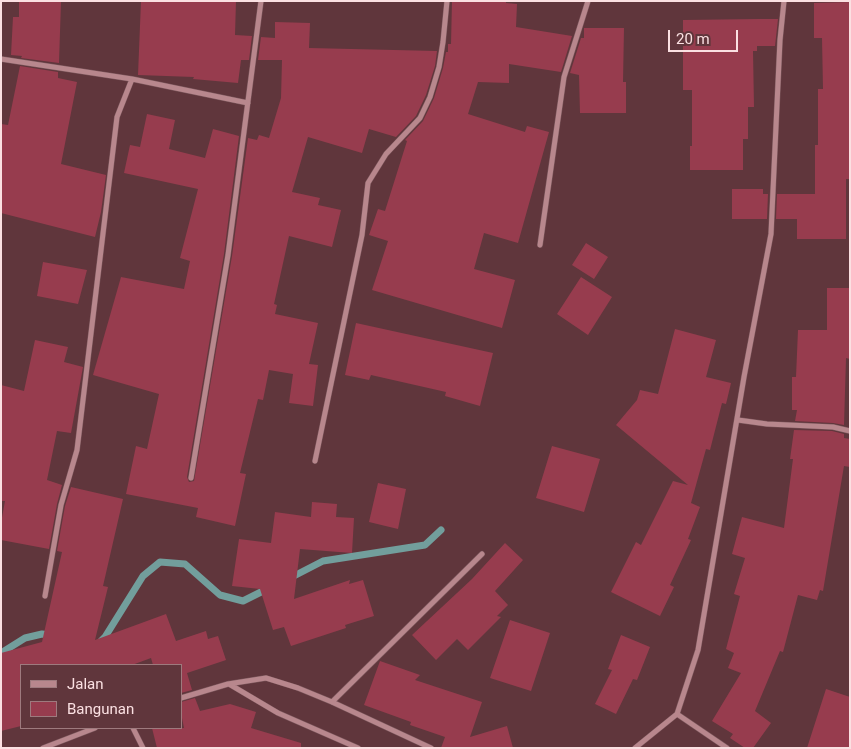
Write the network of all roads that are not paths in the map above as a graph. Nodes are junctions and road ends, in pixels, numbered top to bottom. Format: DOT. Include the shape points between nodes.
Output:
graph roads {
  1 [pos="261,1"];
  2 [pos="447,1"];
  3 [pos="588,1"];
  4 [pos="784,1"];
  5 [pos="1,59"];
  6 [pos="132,79"];
  7 [pos="248,103"];
  8 [pos="540,245"];
  9 [pos="738,420"];
  10 [pos="850,431"];
  11 [pos="316,461"];
  12 [pos="192,478"];
  13 [pos="482,554"];
  14 [pos="45,596"];
  15 [pos="228,684"];
  16 [pos="182,698"];
  17 [pos="332,702"];
  18 [pos="677,714"];
  19 [pos="92,729"];
  20 [pos="134,729"];
  21 [pos="43,748"];
  22 [pos="143,748"];
  23 [pos="358,748"];
  24 [pos="431,748"];
  25 [pos="634,748"];
  26 [pos="727,748"];
  1 -- 7 [label="street"];
  2 -- 11 [label="street" via="439,67 430,97 420,118 386,154 368,183 362,236"];
  3 -- 8 [label="street" via="564,77"];
  4 -- 9 [label="street" via="771,234"];
  5 -- 6 [label="street"];
  6 -- 7 [label="street"];
  6 -- 14 [label="street" via="118,117 77,450 61,505"];
  7 -- 12 [label="street" via="228,255"];
  9 -- 10 [label="street"];
  9 -- 18 [label="street" via="698,650"];
  13 -- 17 [label="street"];
  15 -- 16 [label="street"];
  15 -- 17 [label="street" via="266,678"];
  15 -- 23 [label="street" via="278,712"];
  17 -- 24 [label="street"];
  18 -- 25 [label="street"];
  18 -- 26 [label="street"];
  19 -- 21 [label="street"];
  20 -- 22 [label="street"];
}
